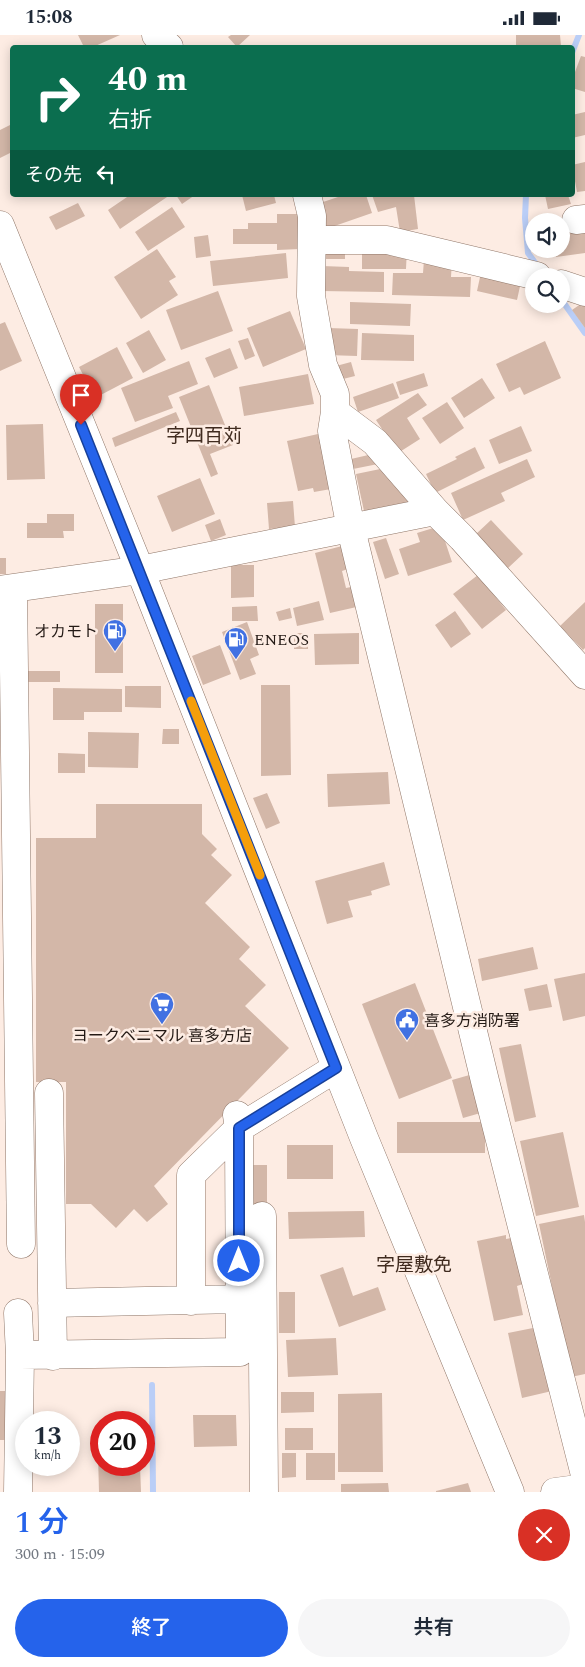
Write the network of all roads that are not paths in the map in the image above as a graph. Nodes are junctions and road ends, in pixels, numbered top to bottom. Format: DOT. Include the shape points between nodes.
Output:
graph roads {
  1 [pos="156,35"];
  2 [pos="166,45"];
  3 [pos="308,197"];
  4 [pos="0,225"];
  5 [pos="312,240"];
  6 [pos="525,273"];
  7 [pos="335,412"];
  8 [pos="435,511"];
  9 [pos="351,529"];
  10 [pos="140,570"];
  11 [pos="6,590"];
  12 [pos="585,675"];
  13 [pos="335,1064"];
  14 [pos="48,1093"];
  15 [pos="238,1121"];
  16 [pos="262,1216"];
  17 [pos="21,1244"];
  18 [pos="239,1299"];
  19 [pos="191,1301"];
  20 [pos="52,1303"];
  21 [pos="18,1313"];
  22 [pos="20,1355"];
  23 [pos="52,1356"];
  24 [pos="585,1475"];
  25 [pos="585,1488"];
  26 [pos="18,1492"];
  27 [pos="264,1492"];
  28 [pos="510,1492"];
  29 [pos="555,1492"];
  1 -- 2 [label="street"];
  3 -- 5 [label="street" via="312,215"];
  4 -- 10 [label="street"];
  5 -- 6 [label="street" via="387,240"];
  5 -- 7 [label="street" via="311,296 323,365 335,394"];
  7 -- 8 [label="street" via="375,442"];
  7 -- 9 [label="street" via="332,431"];
  8 -- 9 [label="street"];
  8 -- 12 [label="street"];
  9 -- 10 [label="street"];
  9 -- 24 [label="street" via="487,1091"];
  10 -- 11 [label="street"];
  10 -- 13 [label="street"];
  11 -- 17 [label="street"];
  13 -- 15 [label="street"];
  13 -- 28 [label="street"];
  14 -- 20 [label="street"];
  15 -- 18 [label="street"];
  15 -- 19 [label="street" via="190,1175"];
  16 -- 27 [label="street"];
  18 -- 19 [label="street"];
  18 -- 23 [label="street" via="240,1353"];
  19 -- 20 [label="street"];
  20 -- 23 [label="street"];
  21 -- 22 [label="street"];
  22 -- 23 [label="street"];
  22 -- 26 [label="street"];
  25 -- 29 [label="street"];
}
